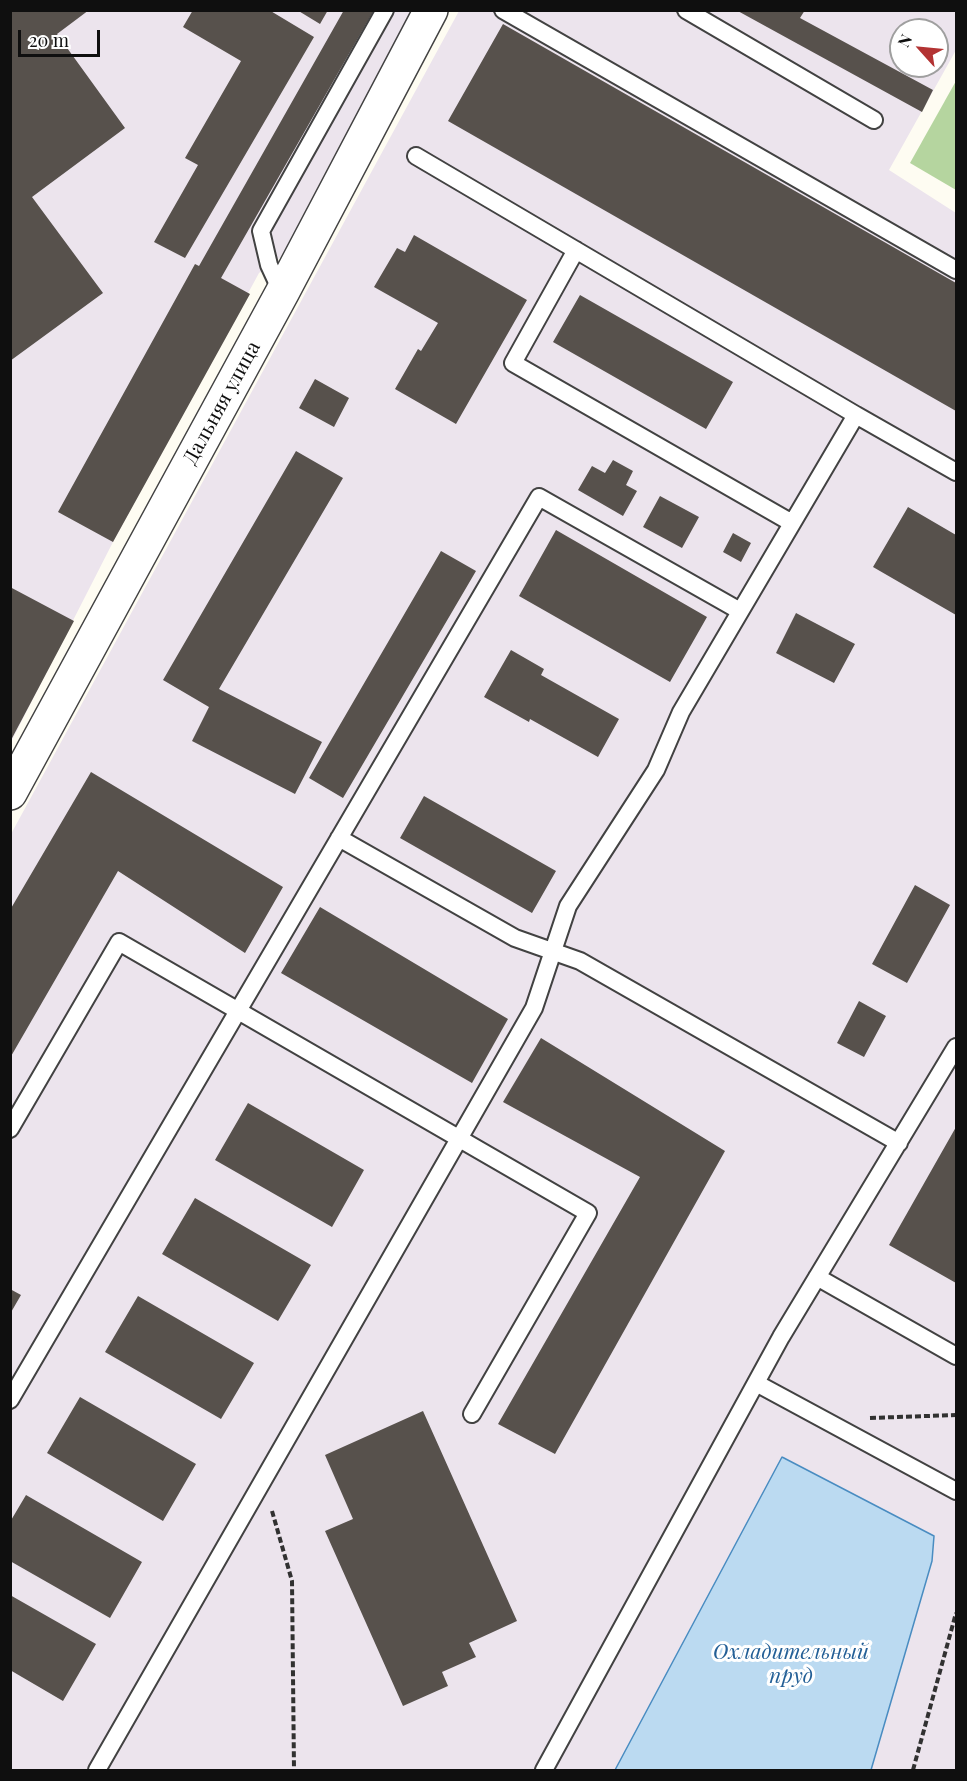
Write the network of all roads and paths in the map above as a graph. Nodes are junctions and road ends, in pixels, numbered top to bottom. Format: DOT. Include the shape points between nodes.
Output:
graph roads {
  1 [pos="385,10"];
  2 [pos="503,10"];
  3 [pos="686,10"];
  4 [pos="431,11"];
  5 [pos="874,120"];
  6 [pos="416,156"];
  7 [pos="576,250"];
  8 [pos="957,270"];
  9 [pos="282,293"];
  10 [pos="856,415"];
  11 [pos="957,472"];
  12 [pos="792,523"];
  13 [pos="740,611"];
  14 [pos="10,793"];
  15 [pos="339,838"];
  16 [pos="552,951"];
  17 [pos="238,1011"];
  18 [pos="956,1051"];
  19 [pos="10,1130"];
  20 [pos="461,1140"];
  21 [pos="899,1143"];
  22 [pos="817,1277"];
  23 [pos="957,1356"];
  24 [pos="756,1383"];
  25 [pos="10,1400"];
  26 [pos="472,1414"];
  27 [pos="957,1415"];
  28 [pos="826,1420"];
  29 [pos="264,1481"];
  30 [pos="957,1491"];
  31 [pos="957,1614"];
  32 [pos="97,1770"];
  33 [pos="294,1770"];
  34 [pos="544,1770"];
  35 [pos="913,1770"];
  1 -- 9 [label="lane" via="261,231 269,266"];
  2 -- 8 [label="lane"];
  3 -- 5 [label="lane"];
  4 -- 9 [label="street, Дальняя улица"];
  6 -- 7 [label="lane"];
  7 -- 10 [label="lane"];
  7 -- 12 [label="lane" via="513,363"];
  9 -- 14 [label="street, Дальняя улица"];
  10 -- 11 [label="lane"];
  10 -- 12 [label="lane"];
  12 -- 13 [label="lane"];
  13 -- 15 [label="lane" via="539,497"];
  13 -- 16 [label="lane" via="681,712 656,770 568,906"];
  15 -- 16 [label="lane" via="515,938"];
  15 -- 17 [label="lane"];
  16 -- 20 [label="lane" via="534,1008"];
  16 -- 21 [label="lane" via="580,961"];
  17 -- 19 [label="lane" via="119,942"];
  17 -- 20 [label="lane"];
  17 -- 25 [label="lane"];
  18 -- 21 [label="lane"];
  20 -- 26 [label="lane" via="588,1213"];
  20 -- 29 [label="lane"];
  21 -- 22 [label="lane"];
  22 -- 23 [label="lane"];
  22 -- 24 [label="lane"];
  24 -- 28 [label="lane"];
  24 -- 34 [label="lane"];
  27 -- 28 [label="path"];
  28 -- 30 [label="lane"];
  29 -- 32 [label="lane"];
  29 -- 33 [label="path" via="292,1581"];
  31 -- 35 [label="path"];
}
